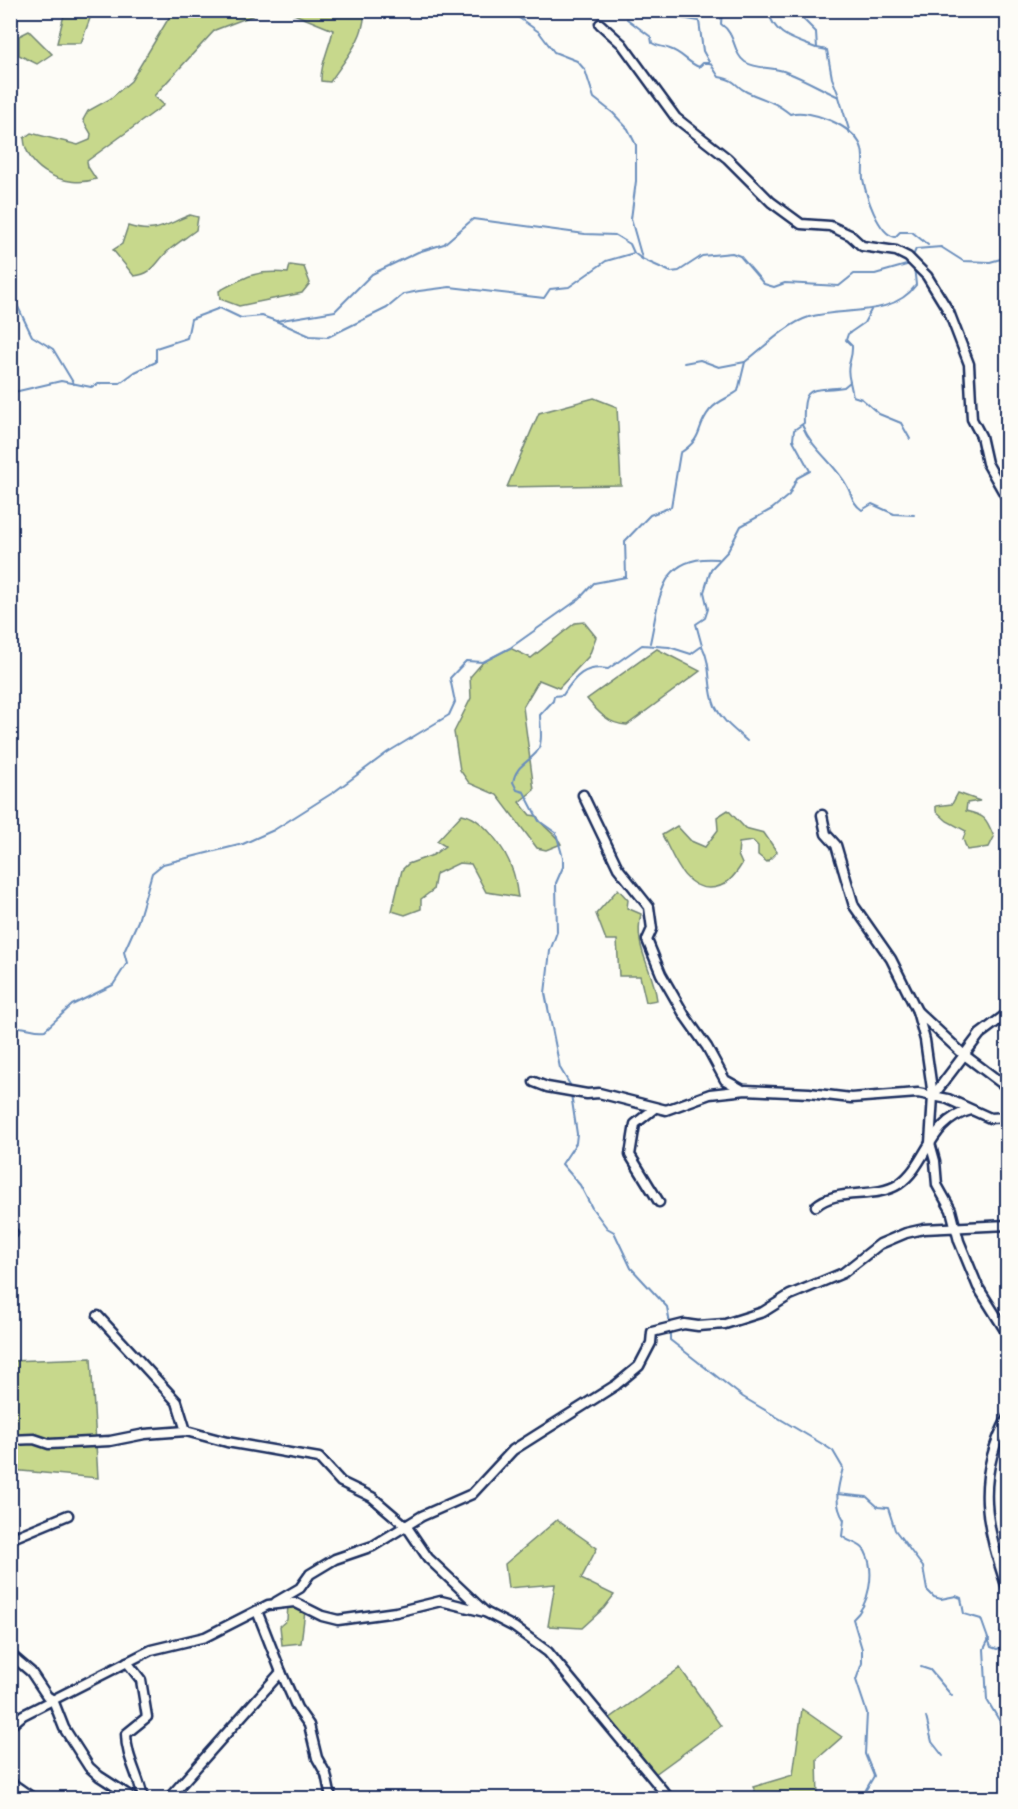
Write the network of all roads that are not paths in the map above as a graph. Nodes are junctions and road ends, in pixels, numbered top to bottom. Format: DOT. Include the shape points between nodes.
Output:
graph roads {
  1 [pos="600,24"];
  2 [pos="1008,500"];
  3 [pos="584,795"];
  4 [pos="822,815"];
  5 [pos="917,1011"];
  6 [pos="1008,1013"];
  7 [pos="963,1054"];
  8 [pos="534,1082"];
  9 [pos="1008,1088"];
  10 [pos="743,1090"];
  11 [pos="933,1096"];
  12 [pos="656,1108"];
  13 [pos="971,1110"];
  14 [pos="1008,1117"];
  15 [pos="930,1143"];
  16 [pos="658,1202"];
  17 [pos="816,1206"];
  18 [pos="1008,1225"];
  19 [pos="956,1229"];
  20 [pos="98,1316"];
  21 [pos="1008,1335"];
  22 [pos="1008,1417"];
  23 [pos="186,1431"];
  24 [pos="10,1440"];
  25 [pos="69,1515"];
  26 [pos="406,1527"];
  27 [pos="10,1539"];
  28 [pos="1008,1591"];
  29 [pos="276,1602"];
  30 [pos="257,1611"];
  31 [pos="485,1612"];
  32 [pos="10,1654"];
  33 [pos="127,1662"];
  34 [pos="281,1672"];
  35 [pos="53,1700"];
  36 [pos="10,1726"];
  37 [pos="10,1782"];
  38 [pos="33,1798"];
  39 [pos="133,1798"];
  40 [pos="143,1798"];
  41 [pos="169,1798"];
  42 [pos="331,1798"];
  43 [pos="669,1798"];
  1 -- 2 [label="street" via="622,44 676,118 727,158 771,202 801,224 830,226 862,246 896,251 927,276 949,312 969,364 972,419 981,436 987,463"];
  3 -- 10 [label="street" via="618,868 649,907 652,928 647,940 661,974 725,1080"];
  4 -- 5 [label="street" via="826,834 836,845 854,906 891,959"];
  5 -- 7 [label="street"];
  5 -- 11 [label="street"];
  6 -- 7 [label="street" via="980,1034"];
  7 -- 9 [label="street"];
  7 -- 11 [label="street"];
  8 -- 12 [label="street"];
  10 -- 11 [label="street" via="851,1098"];
  10 -- 12 [label="street" via="710,1094 666,1110"];
  11 -- 13 [label="street"];
  11 -- 15 [label="street"];
  12 -- 16 [label="street" via="635,1124 630,1155"];
  13 -- 14 [label="street" via="990,1118"];
  13 -- 15 [label="street" via="954,1117"];
  15 -- 17 [label="street" via="894,1186 875,1193 823,1200"];
  15 -- 19 [label="street" via="937,1185"];
  18 -- 19 [label="street"];
  19 -- 21 [label="street" via="978,1287"];
  19 -- 26 [label="street" via="924,1229 891,1238 843,1273 744,1320 706,1326 677,1325 652,1332 639,1366 616,1385 513,1450 472,1494"];
  20 -- 23 [label="street" via="177,1402"];
  22 -- 28 [label="street" via="988,1461 985,1484 997,1561"];
  23 -- 24 [label="street" via="89,1442 49,1444 34,1439"];
  23 -- 26 [label="street" via="319,1458 341,1482 372,1497"];
  25 -- 27 [label="street"];
  26 -- 29 [label="street" via="373,1546 335,1559"];
  26 -- 31 [label="street" via="428,1558"];
  29 -- 30 [label="street"];
  29 -- 31 [label="street" via="294,1602 338,1620 441,1601"];
  30 -- 33 [label="street" via="205,1636 151,1650"];
  30 -- 34 [label="street"];
  31 -- 43 [label="street" via="540,1643"];
  32 -- 35 [label="street" via="31,1672"];
  33 -- 35 [label="street"];
  33 -- 40 [label="street" via="141,1680 147,1717 126,1734 128,1754"];
  34 -- 41 [label="street"];
  34 -- 42 [label="street" via="309,1725"];
  35 -- 36 [label="street"];
  35 -- 39 [label="street" via="64,1728 90,1767"];
  37 -- 38 [label="street"];
}
